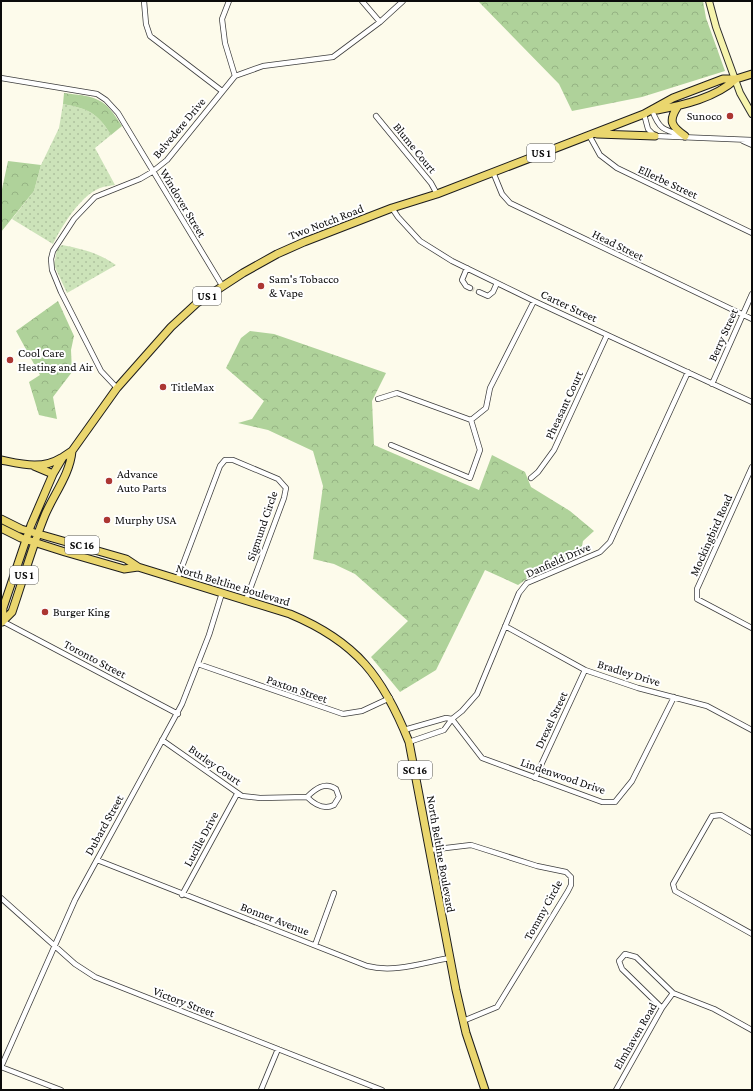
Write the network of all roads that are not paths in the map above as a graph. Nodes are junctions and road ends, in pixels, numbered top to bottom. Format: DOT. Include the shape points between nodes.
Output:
graph roads {
  1 [pos="144,1"];
  2 [pos="229,1"];
  3 [pos="362,1"];
  4 [pos="403,1"];
  5 [pos="709,1"];
  6 [pos="380,22"];
  7 [pos="752,74"];
  8 [pos="235,76"];
  9 [pos="1,78"];
  10 [pos="736,79"];
  11 [pos="222,91"];
  12 [pos="678,106"];
  13 [pos="652,110"];
  14 [pos="644,114"];
  15 [pos="752,114"];
  16 [pos="376,116"];
  17 [pos="589,135"];
  18 [pos="655,136"];
  19 [pos="685,136"];
  20 [pos="739,140"];
  21 [pos="752,140"];
  22 [pos="752,145"];
  23 [pos="152,172"];
  24 [pos="492,172"];
  25 [pos="437,194"];
  26 [pos="392,208"];
  27 [pos="752,232"];
  28 [pos="467,268"];
  29 [pos="497,283"];
  30 [pos="223,287"];
  31 [pos="470,288"];
  32 [pos="479,292"];
  33 [pos="752,294"];
  34 [pos="534,301"];
  35 [pos="742,315"];
  36 [pos="752,319"];
  37 [pos="607,335"];
  38 [pos="688,372"];
  39 [pos="712,384"];
  40 [pos="116,388"];
  41 [pos="378,399"];
  42 [pos="752,402"];
  43 [pos="471,420"];
  44 [pos="391,445"];
  45 [pos="72,450"];
  46 [pos="63,457"];
  47 [pos="1,460"];
  48 [pos="32,465"];
  49 [pos="752,467"];
  50 [pos="53,474"];
  51 [pos="531,478"];
  52 [pos="1,519"];
  53 [pos="1,528"];
  54 [pos="26,530"];
  55 [pos="38,533"];
  56 [pos="25,542"];
  57 [pos="35,543"];
  58 [pos="138,567"];
  59 [pos="177,580"];
  60 [pos="222,593"];
  61 [pos="246,600"];
  62 [pos="2,623"];
  63 [pos="505,626"];
  64 [pos="752,628"];
  65 [pos="198,664"];
  66 [pos="585,670"];
  67 [pos="674,697"];
  68 [pos="390,698"];
  69 [pos="178,714"];
  70 [pos="452,719"];
  71 [pos="404,730"];
  72 [pos="752,730"];
  73 [pos="162,740"];
  74 [pos="409,742"];
  75 [pos="535,778"];
  76 [pos="237,794"];
  77 [pos="307,798"];
  78 [pos="752,833"];
  79 [pos="429,850"];
  80 [pos="97,860"];
  81 [pos="334,893"];
  82 [pos="182,895"];
  83 [pos="1,898"];
  84 [pos="752,934"];
  85 [pos="315,945"];
  86 [pos="54,946"];
  87 [pos="449,958"];
  88 [pos="673,993"];
  89 [pos="662,1008"];
  90 [pos="464,1021"];
  91 [pos="752,1030"];
  92 [pos="278,1049"];
  93 [pos="1,1067"];
  94 [pos="61,1090"];
  95 [pos="260,1090"];
  96 [pos="382,1090"];
  97 [pos="485,1090"];
  98 [pos="616,1090"];
  1 -- 11 [label="street" via="150,36"];
  2 -- 8 [label="street" via="222,19 225,43"];
  3 -- 6 [label="street"];
  4 -- 6 [label="street, Belvedere Drive"];
  5 -- 10 [label="street"];
  6 -- 8 [label="street, Belvedere Drive" via="333,57 263,66"];
  7 -- 10 [label="main road, Two Notch Road / US 1"];
  8 -- 11 [label="street, Belvedere Drive"];
  9 -- 23 [label="street, Windover Street" via="102,97 118,113"];
  10 -- 12 [label="main road, Two Notch Road / US 1" via="726,88"];
  10 -- 13 [label="main road, Two Notch Road / US 1" via="723,79 673,98"];
  10 -- 15 [label="street" via="744,102"];
  11 -- 23 [label="street, Belvedere Drive" via="173,154"];
  12 -- 13 [label="main road, Two Notch Road / US 1"];
  12 -- 19 [label="main road" via="673,114 672,123"];
  13 -- 14 [label="main road, Two Notch Road / US 1"];
  13 -- 19 [label="street" via="662,129"];
  14 -- 17 [label="main road, Two Notch Road / US 1"];
  14 -- 18 [label="street" via="648,128"];
  16 -- 25 [label="street, Blume Court" via="431,183"];
  17 -- 18 [label="main road"];
  17 -- 24 [label="main road, Two Notch Road / US 1"];
  17 -- 27 [label="street, Ellerbe Street" via="600,154 617,168"];
  18 -- 19 [label="street"];
  19 -- 20 [label="street"];
  20 -- 21 [label="street"];
  20 -- 22 [label="street"];
  23 -- 30 [label="street, Windover Street"];
  23 -- 40 [label="street, Belvedere Drive" via="99,195 89,202 60,240 51,259 52,270 76,322 101,371"];
  24 -- 25 [label="main road, Two Notch Road / US 1"];
  24 -- 35 [label="street, Head Street" via="502,194 510,203"];
  25 -- 26 [label="main road, Two Notch Road / US 1"];
  26 -- 28 [label="street, Carter Street" via="420,240 434,251"];
  26 -- 30 [label="main road, Two Notch Road / US 1" via="277,254"];
  28 -- 29 [label="street, Carter Street"];
  28 -- 31 [label="street" via="462,280"];
  29 -- 32 [label="street" via="488,296"];
  29 -- 34 [label="street, Carter Street"];
  30 -- 40 [label="main road, Two Notch Road / US 1" via="197,302"];
  33 -- 35 [label="street, Berry Street"];
  34 -- 37 [label="street, Carter Street"];
  34 -- 43 [label="street" via="490,388 486,408"];
  35 -- 36 [label="street, Head Street"];
  35 -- 39 [label="street, Berry Street"];
  37 -- 38 [label="street, Carter Street"];
  37 -- 51 [label="street, Pheasant Court" via="554,450"];
  38 -- 39 [label="street, Carter Street"];
  38 -- 63 [label="street, Danfield Drive" via="610,542 600,552 527,583 519,593"];
  39 -- 42 [label="street, Carter Street"];
  40 -- 45 [label="main road, Two Notch Road / US 1"];
  41 -- 43 [label="street" via="397,393"];
  43 -- 44 [label="street" via="480,450 470,478"];
  45 -- 46 [label="main road, Two Notch Road / US 1"];
  45 -- 55 [label="main road, Two Notch Road / US 1" via="71,464"];
  46 -- 48 [label="main road" via="49,464"];
  46 -- 50 [label="main road, Two Notch Road / US 1"];
  47 -- 48 [label="main road"];
  48 -- 50 [label="main road"];
  49 -- 64 [label="street, Mockingbird Road" via="697,589 697,599"];
  50 -- 54 [label="main road, Two Notch Road / US 1"];
  52 -- 54 [label="main road, North Beltline Boulevard"];
  53 -- 56 [label="main road"];
  54 -- 55 [label="main road, North Beltline Boulevard / SC 16"];
  54 -- 56 [label="main road, Two Notch Road / US 1"];
  55 -- 57 [label="main road, Two Notch Road / US 1"];
  55 -- 58 [label="main road, North Beltline Boulevard / SC 16" via="126,559"];
  56 -- 57 [label="main road"];
  56 -- 62 [label="main road, Two Notch Road" via="3,608"];
  57 -- 58 [label="main road" via="124,569"];
  57 -- 62 [label="main road, Two Notch Road / US 1" via="12,612"];
  58 -- 59 [label="main road, North Beltline Boulevard / SC 16"];
  59 -- 60 [label="main road, North Beltline Boulevard / SC 16"];
  59 -- 61 [label="street, Sigmund Circle" via="220,466 225,460 234,460 278,479 286,488"];
  60 -- 61 [label="main road, North Beltline Boulevard / SC 16"];
  60 -- 65 [label="street, Dubard Street"];
  61 -- 68 [label="main road, North Beltline Boulevard / SC 16" via="312,623 333,636 360,659"];
  62 -- 69 [label="street, Toronto Street"];
  63 -- 66 [label="street, Bradley Drive"];
  63 -- 70 [label="street, Danfield Drive" via="477,694"];
  65 -- 68 [label="street, Paxton Street" via="343,714 362,712"];
  65 -- 69 [label="street, Dubard Street"];
  66 -- 67 [label="street, Bradley Drive"];
  66 -- 75 [label="street, Drexel Street"];
  67 -- 72 [label="street, Bradley Drive" via="706,706"];
  67 -- 75 [label="street, Lindenwood Drive" via="632,781 615,802 602,802"];
  68 -- 71 [label="main road, North Beltline Boulevard / SC 16"];
  69 -- 73 [label="street, Dubard Street"];
  70 -- 71 [label="street" via="446,718"];
  70 -- 74 [label="street, Danfield Drive" via="444,730"];
  70 -- 75 [label="street, Lindenwood Drive" via="482,758"];
  71 -- 74 [label="main road, North Beltline Boulevard / SC 16"];
  73 -- 76 [label="street, Burley Court"];
  73 -- 80 [label="street, Dubard Street"];
  74 -- 79 [label="main road, North Beltline Boulevard / SC 16"];
  76 -- 77 [label="street, Burley Court" via="252,798"];
  76 -- 82 [label="street, Lucille Drive"];
  77 -- 77 [label="street, Burley Court" via="318,788 326,786 336,789 339,797 334,806 327,808"];
  78 -- 84 [label="street" via="721,815 712,816 673,884 676,891"];
  79 -- 87 [label="main road, North Beltline Boulevard / SC 16"];
  79 -- 90 [label="street, Tommy Circle" via="470,845 537,866 566,872 571,877 568,891 497,1007"];
  80 -- 82 [label="street, Bonner Avenue"];
  80 -- 86 [label="street, Dubard Street"];
  81 -- 85 [label="street"];
  82 -- 85 [label="street, Bonner Avenue"];
  83 -- 86 [label="street, Victory Street"];
  85 -- 87 [label="street, Bonner Avenue" via="359,964 381,969 394,969"];
  86 -- 92 [label="street, Victory Street" via="85,972 107,983"];
  86 -- 93 [label="street, Dubard Street"];
  87 -- 90 [label="main road, North Beltline Boulevard / SC 16"];
  88 -- 89 [label="street, Elmhaven Road"];
  88 -- 89 [label="street" via="636,957 625,954 619,962 622,969"];
  88 -- 91 [label="street" via="714,1009"];
  89 -- 98 [label="street, Elmhaven Road"];
  90 -- 97 [label="main road, North Beltline Boulevard / SC 16"];
  92 -- 95 [label="street"];
  92 -- 96 [label="street, Victory Street"];
  93 -- 94 [label="street"];
}
